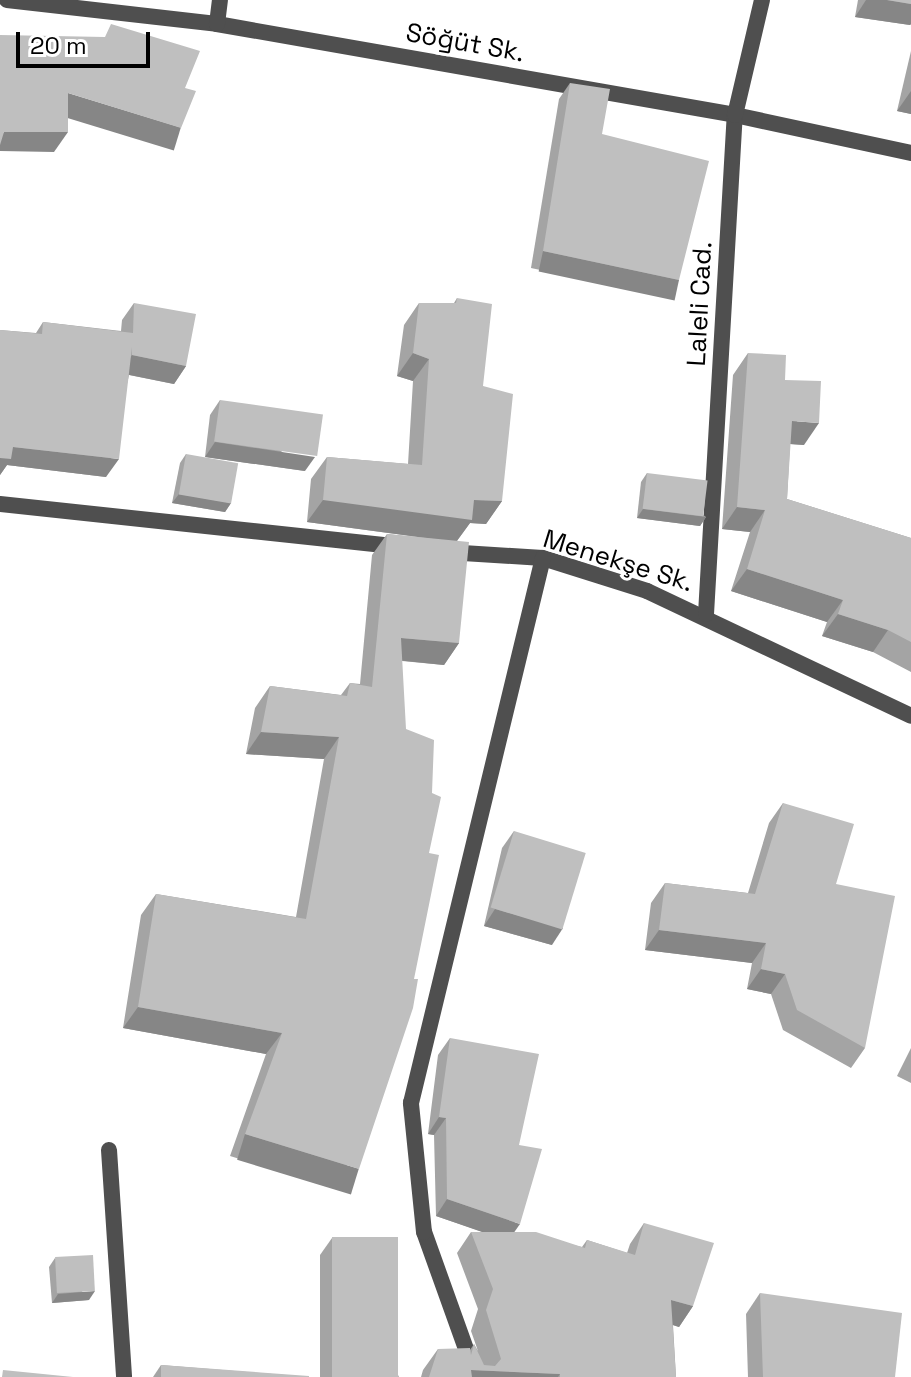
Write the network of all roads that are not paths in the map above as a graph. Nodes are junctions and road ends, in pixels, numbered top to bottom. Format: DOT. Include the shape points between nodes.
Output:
graph roads {
  1 [pos="7,0"];
  2 [pos="220,0"];
  3 [pos="762,0"];
  4 [pos="217,24"];
  5 [pos="735,115"];
  6 [pos="911,153"];
  7 [pos="0,504"];
  8 [pos="543,558"];
  9 [pos="706,614"];
  10 [pos="911,716"];
  11 [pos="109,1150"];
  12 [pos="124,1377"];
  13 [pos="476,1377"];
  1 -- 4 [label="street, Söğüt Sk."];
  2 -- 4 [label="street"];
  3 -- 5 [label="street, Laleli Cad."];
  4 -- 5 [label="street, Söğüt Sk."];
  5 -- 6 [label="street, Söğüt Sk."];
  5 -- 9 [label="street, Laleli Cad."];
  7 -- 8 [label="street, Menekşe Sk." via="419,550"];
  8 -- 9 [label="street, Menekşe Sk."];
  8 -- 13 [label="street" via="411,1103 424,1232"];
  9 -- 10 [label="street, Menekşe Sk."];
  11 -- 12 [label="street"];
}
